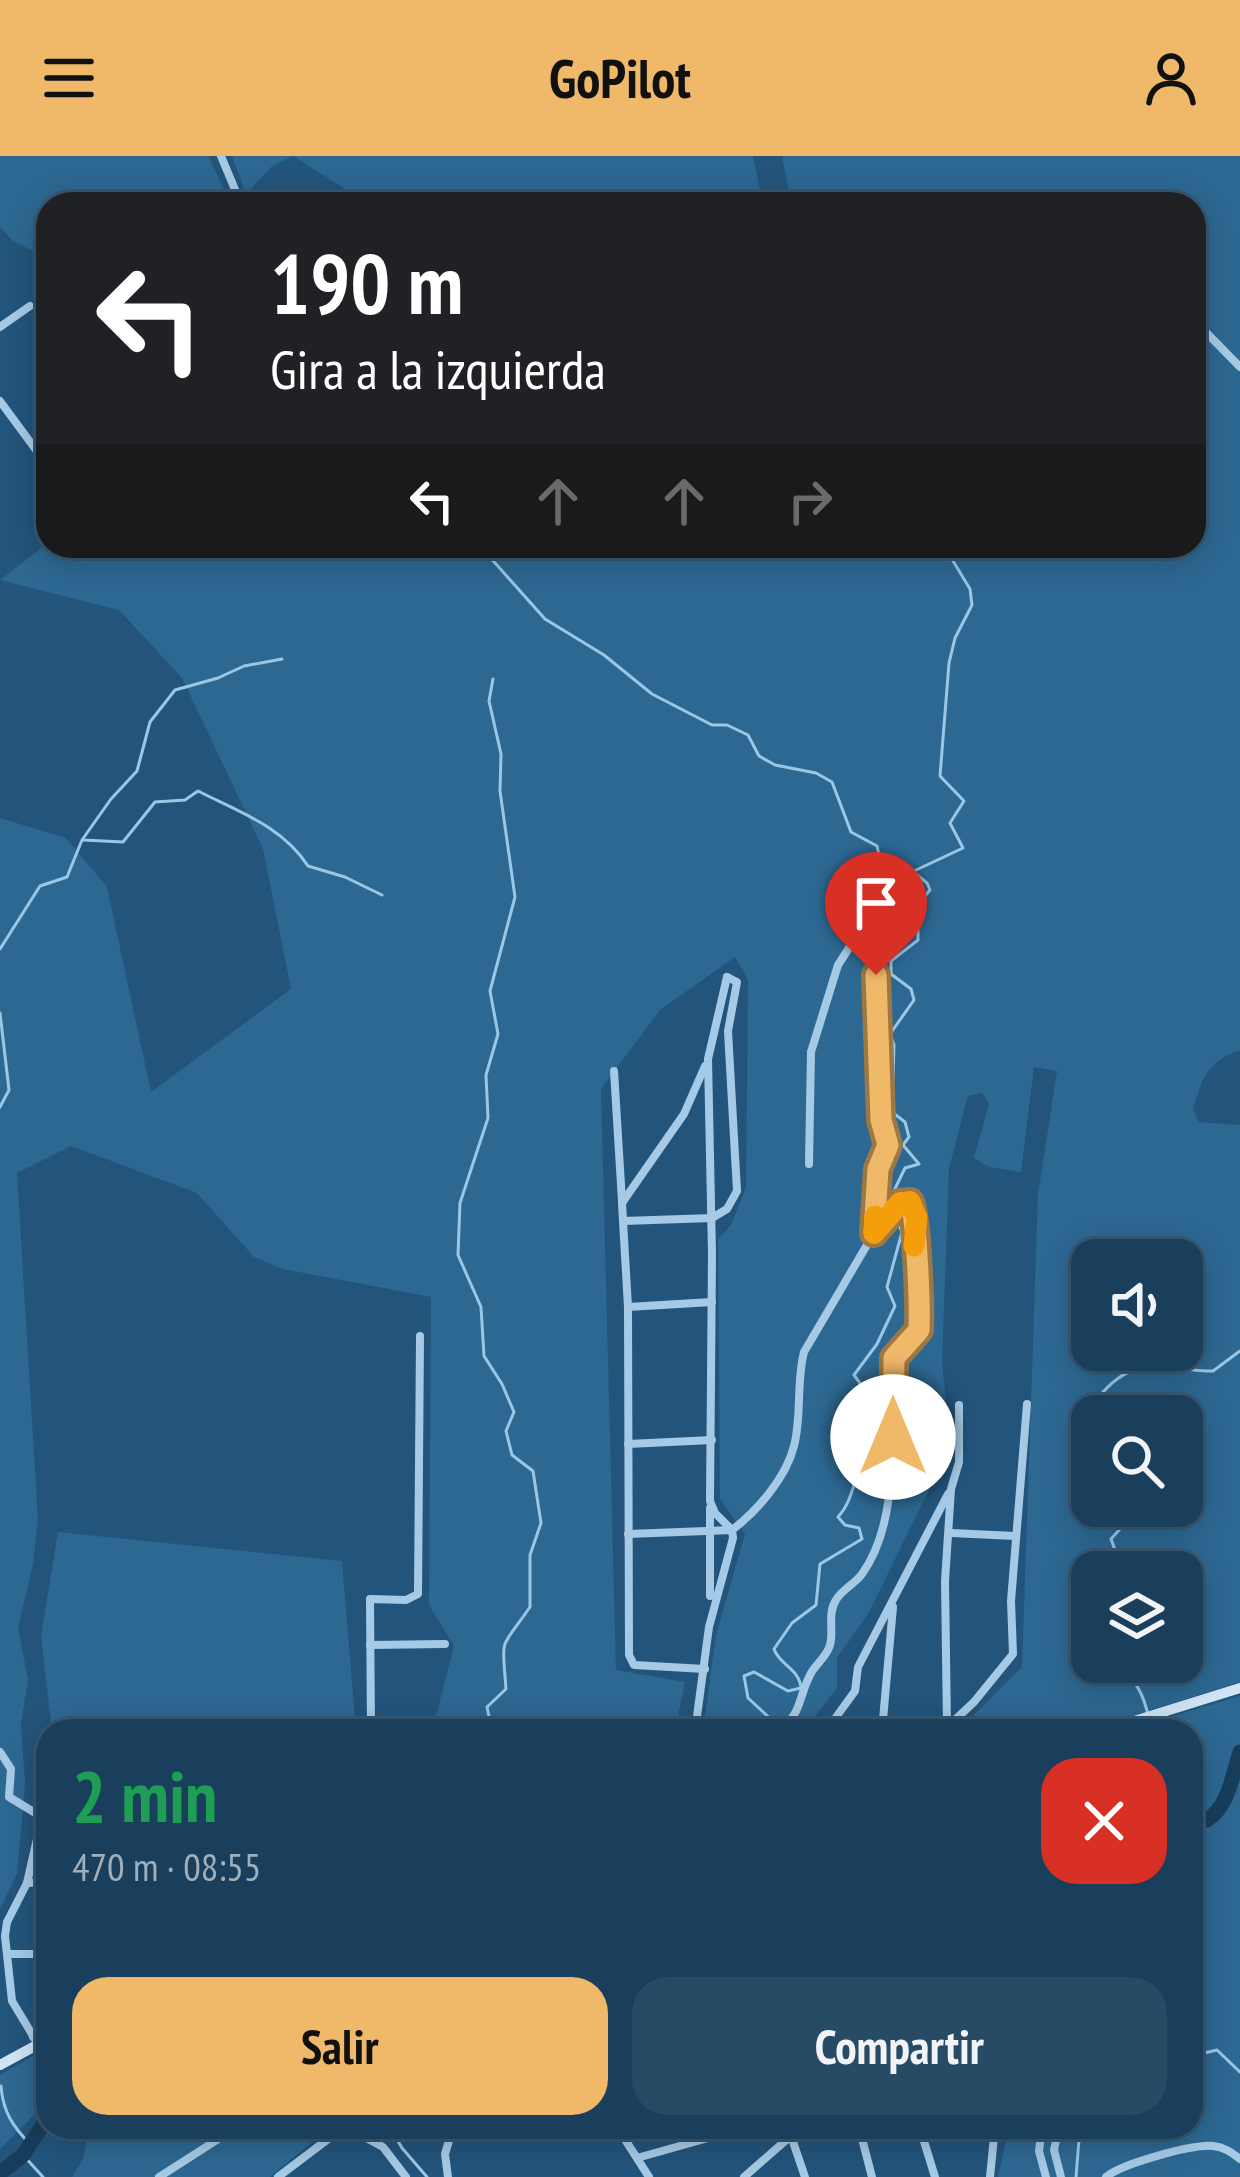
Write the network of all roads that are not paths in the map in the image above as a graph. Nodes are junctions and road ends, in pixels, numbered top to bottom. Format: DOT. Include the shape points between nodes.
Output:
graph roads {
  1 [pos="221,156"];
  2 [pos="236,192"];
  3 [pos="30,306"];
  4 [pos="0,327"];
  5 [pos="1206,333"];
  6 [pos="1240,368"];
  7 [pos="0,400"];
  8 [pos="36,450"];
  9 [pos="708,1059"];
  10 [pos="614,1071"];
  11 [pos="808,1164"];
  12 [pos="622,1203"];
  13 [pos="712,1218"];
  14 [pos="623,1221"];
  15 [pos="874,1233"];
  16 [pos="712,1302"];
  17 [pos="628,1306"];
  18 [pos="420,1336"];
  19 [pos="1027,1404"];
  20 [pos="959,1406"];
  21 [pos="712,1440"];
  22 [pos="628,1444"];
  23 [pos="951,1490"];
  24 [pos="710,1501"];
  25 [pos="732,1530"];
  26 [pos="710,1531"];
  27 [pos="951,1533"];
  28 [pos="628,1534"];
  29 [pos="1015,1536"];
  30 [pos="710,1596"];
  31 [pos="893,1604"];
  32 [pos="445,1644"];
  33 [pos="370,1645"];
  34 [pos="705,1669"];
  35 [pos="1240,1688"];
  36 [pos="371,1719"];
  37 [pos="697,1719"];
  38 [pos="793,1719"];
  39 [pos="835,1719"];
  40 [pos="883,1719"];
  41 [pos="945,1719"];
  42 [pos="955,1719"];
  43 [pos="1142,1719"];
  44 [pos="0,1752"];
  45 [pos="36,1810"];
  46 [pos="36,1849"];
  47 [pos="27,1883"];
  48 [pos="36,1883"];
  49 [pos="8,1954"];
  50 [pos="36,1954"];
  51 [pos="36,2034"];
  52 [pos="36,2042"];
  53 [pos="0,2065"];
  54 [pos="218,2139"];
  55 [pos="329,2139"];
  56 [pos="368,2139"];
  57 [pos="450,2139"];
  58 [pos="625,2139"];
  59 [pos="704,2139"];
  60 [pos="782,2139"];
  61 [pos="793,2139"];
  62 [pos="862,2139"];
  63 [pos="923,2139"];
  64 [pos="994,2139"];
  65 [pos="1040,2139"];
  66 [pos="1056,2139"];
  67 [pos="637,2158"];
  68 [pos="1240,2159"];
  69 [pos="159,2177"];
  70 [pos="278,2177"];
  71 [pos="406,2177"];
  72 [pos="448,2177"];
  73 [pos="650,2177"];
  74 [pos="744,2177"];
  75 [pos="806,2177"];
  76 [pos="872,2177"];
  77 [pos="932,2177"];
  78 [pos="990,2177"];
  79 [pos="1046,2177"];
  80 [pos="1061,2177"];
  81 [pos="1106,2177"];
  1 -- 2 [label="street"];
  3 -- 4 [label="street"];
  5 -- 6 [label="street"];
  7 -- 8 [label="street"];
  9 -- 12 [label="street" via="684,1114"];
  9 -- 13 [label="street"];
  9 -- 13 [label="street" via="727,977 737,982 728,1031 736,1191"];
  10 -- 12 [label="street"];
  11 -- 15 [label="street" via="811,1052 838,965 884,894 895,934 876,975 888,1145 878,1169"];
  12 -- 14 [label="street"];
  13 -- 14 [label="street"];
  13 -- 16 [label="street"];
  14 -- 17 [label="street"];
  15 -- 25 [label="street" via="804,1352 794,1447 750,1516"];
  15 -- 38 [label="street" via="910,1202 919,1330 894,1358 890,1485 872,1554 836,1598 831,1642"];
  16 -- 17 [label="street"];
  16 -- 21 [label="street"];
  17 -- 22 [label="street"];
  18 -- 33 [label="street" via="418,1594 370,1599"];
  19 -- 29 [label="street"];
  20 -- 23 [label="street"];
  21 -- 22 [label="street"];
  21 -- 24 [label="street"];
  22 -- 28 [label="street"];
  23 -- 27 [label="street"];
  23 -- 31 [label="street"];
  24 -- 25 [label="street"];
  24 -- 26 [label="street"];
  25 -- 26 [label="street"];
  25 -- 34 [label="street"];
  26 -- 28 [label="street"];
  26 -- 30 [label="street"];
  27 -- 29 [label="street"];
  27 -- 41 [label="street"];
  28 -- 34 [label="street" via="630,1660"];
  29 -- 42 [label="street" via="1013,1654"];
  31 -- 39 [label="street"];
  31 -- 40 [label="street"];
  32 -- 33 [label="street"];
  33 -- 36 [label="street"];
  34 -- 37 [label="street"];
  35 -- 43 [label="main road"];
  44 -- 45 [label="street" via="11,1769 9,1797"];
  46 -- 47 [label="street"];
  47 -- 48 [label="street"];
  47 -- 49 [label="street" via="7,1922"];
  49 -- 50 [label="street"];
  49 -- 51 [label="street" via="12,2001"];
  52 -- 53 [label="main road"];
  54 -- 69 [label="street"];
  55 -- 70 [label="street"];
  56 -- 71 [label="street"];
  57 -- 72 [label="street"];
  58 -- 67 [label="street"];
  59 -- 67 [label="street"];
  60 -- 74 [label="street"];
  61 -- 75 [label="street"];
  62 -- 76 [label="street"];
  63 -- 77 [label="street"];
  64 -- 78 [label="street"];
  65 -- 79 [label="street"];
  66 -- 80 [label="street"];
  67 -- 73 [label="street"];
  68 -- 81 [label="street" via="1204,2146"];
}
